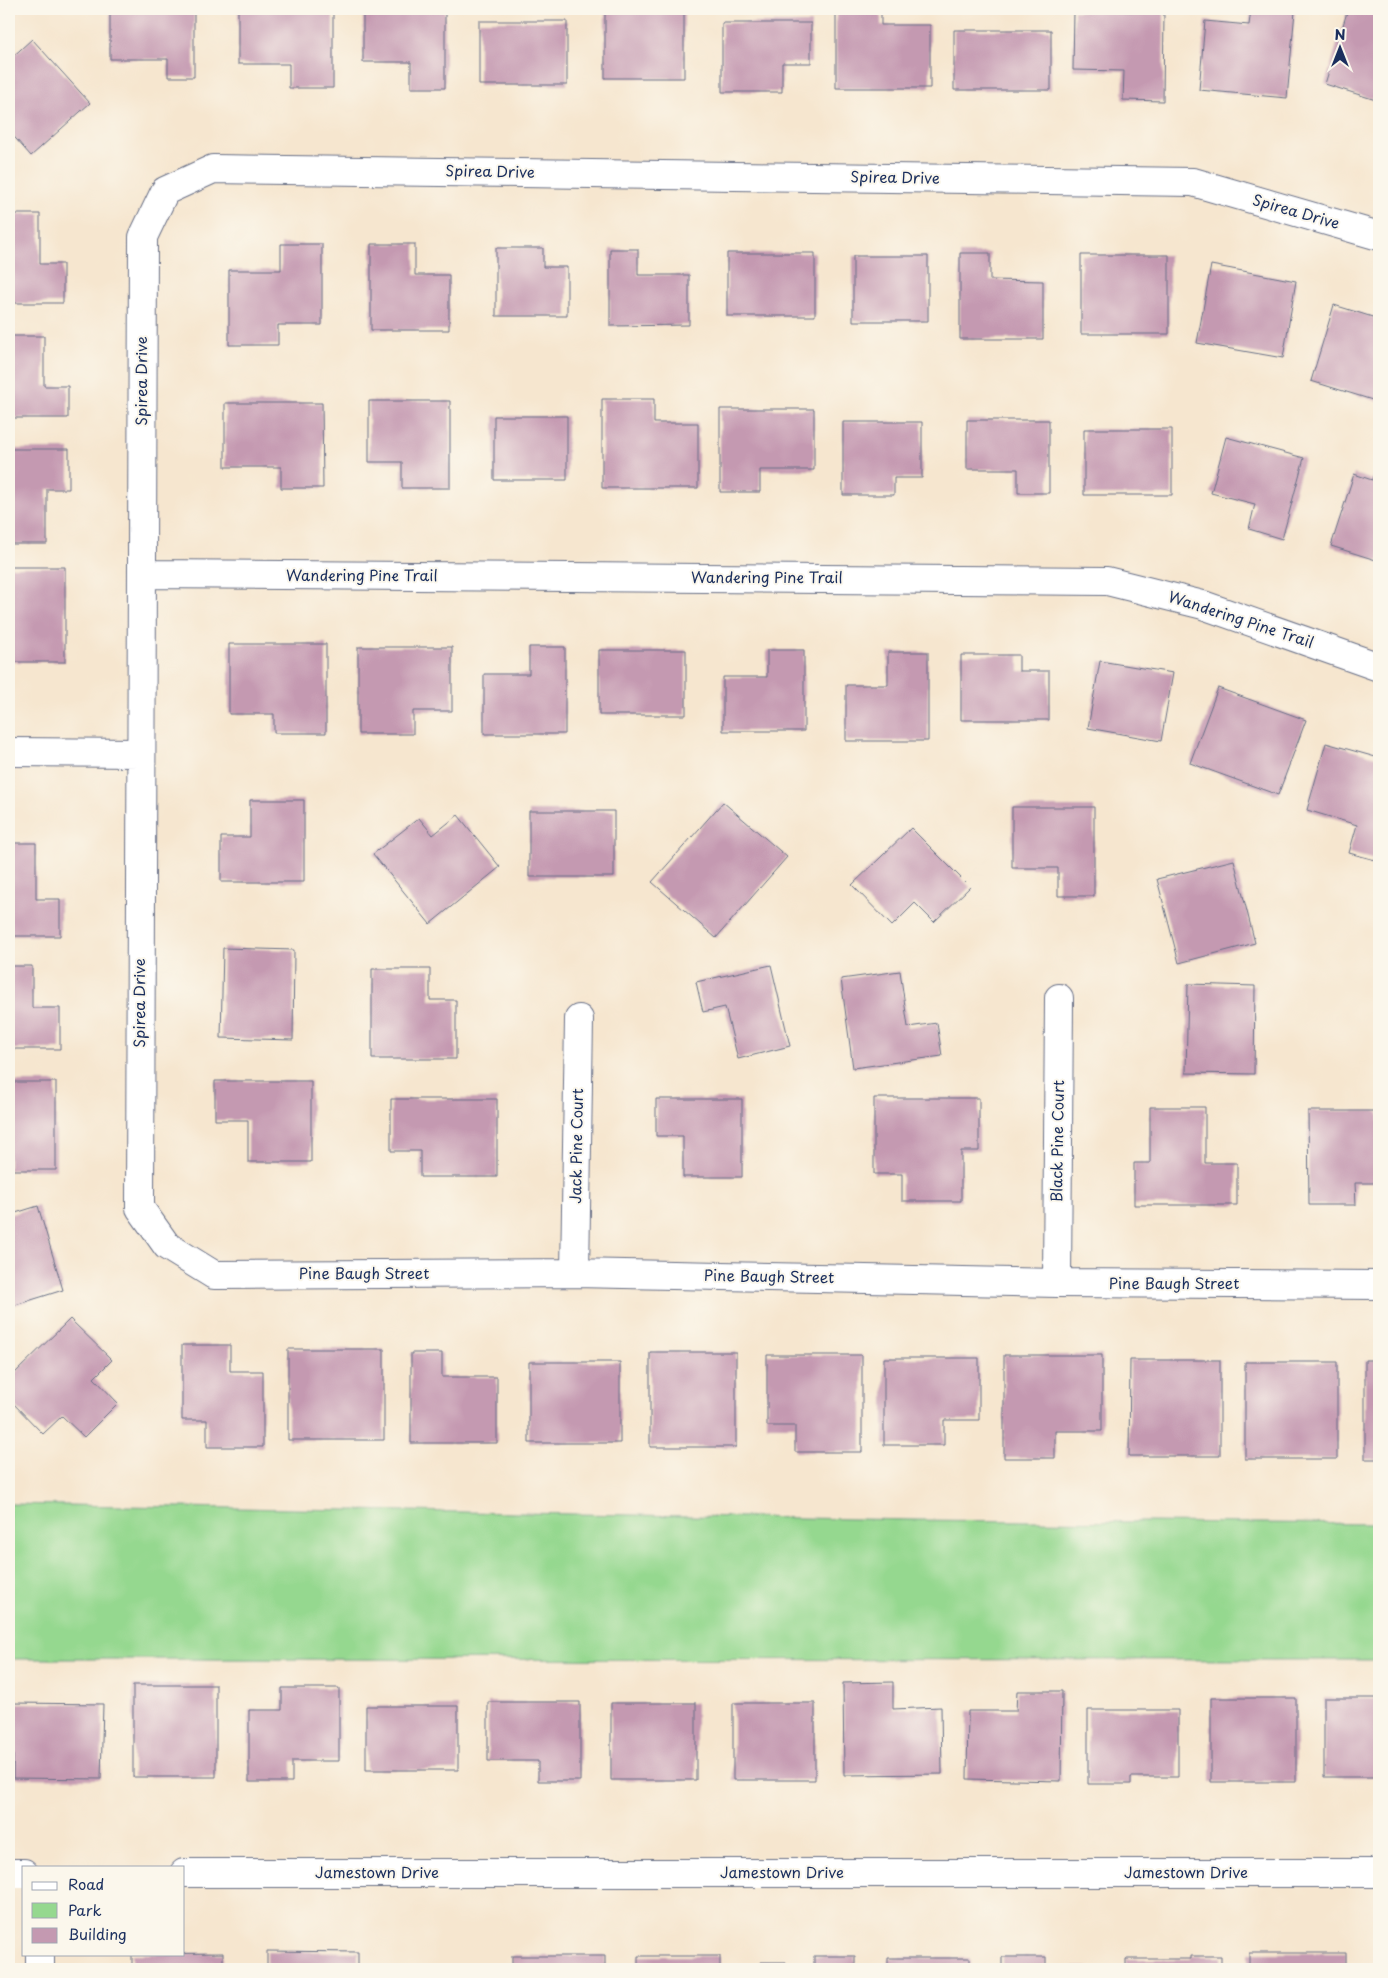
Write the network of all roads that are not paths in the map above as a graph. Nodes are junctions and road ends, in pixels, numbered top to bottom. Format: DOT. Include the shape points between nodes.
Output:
graph roads {
  1 [pos="1379,236"];
  2 [pos="142,574"];
  3 [pos="1379,667"];
  4 [pos="9,752"];
  5 [pos="141,753"];
  6 [pos="1059,998"];
  7 [pos="578,1019"];
  8 [pos="167,1246"];
  9 [pos="576,1273"];
  10 [pos="1057,1283"];
  11 [pos="1379,1285"];
  12 [pos="9,1873"];
  13 [pos="22,1873"];
  14 [pos="185,1873"];
  15 [pos="1379,1873"];
  16 [pos="40,1956"];
  17 [pos="40,1969"];
  1 -- 2 [label="street, Spirea Drive" via="1193,182 213,168 165,190 143,237"];
  2 -- 3 [label="street, Wandering Pine Trail" via="1107,580 1203,605"];
  2 -- 5 [label="street, Spirea Drive"];
  4 -- 5 [label="street"];
  5 -- 8 [label="street, Spirea Drive" via="140,1208"];
  6 -- 10 [label="street, Black Pine Court"];
  7 -- 9 [label="street, Jack Pine Court"];
  8 -- 9 [label="street, Pine Baugh Street" via="214,1274"];
  9 -- 10 [label="street, Pine Baugh Street"];
  10 -- 11 [label="street, Pine Baugh Street"];
  12 -- 13 [label="street"];
  14 -- 15 [label="street, Jamestown Drive"];
  16 -- 17 [label="street"];
}
